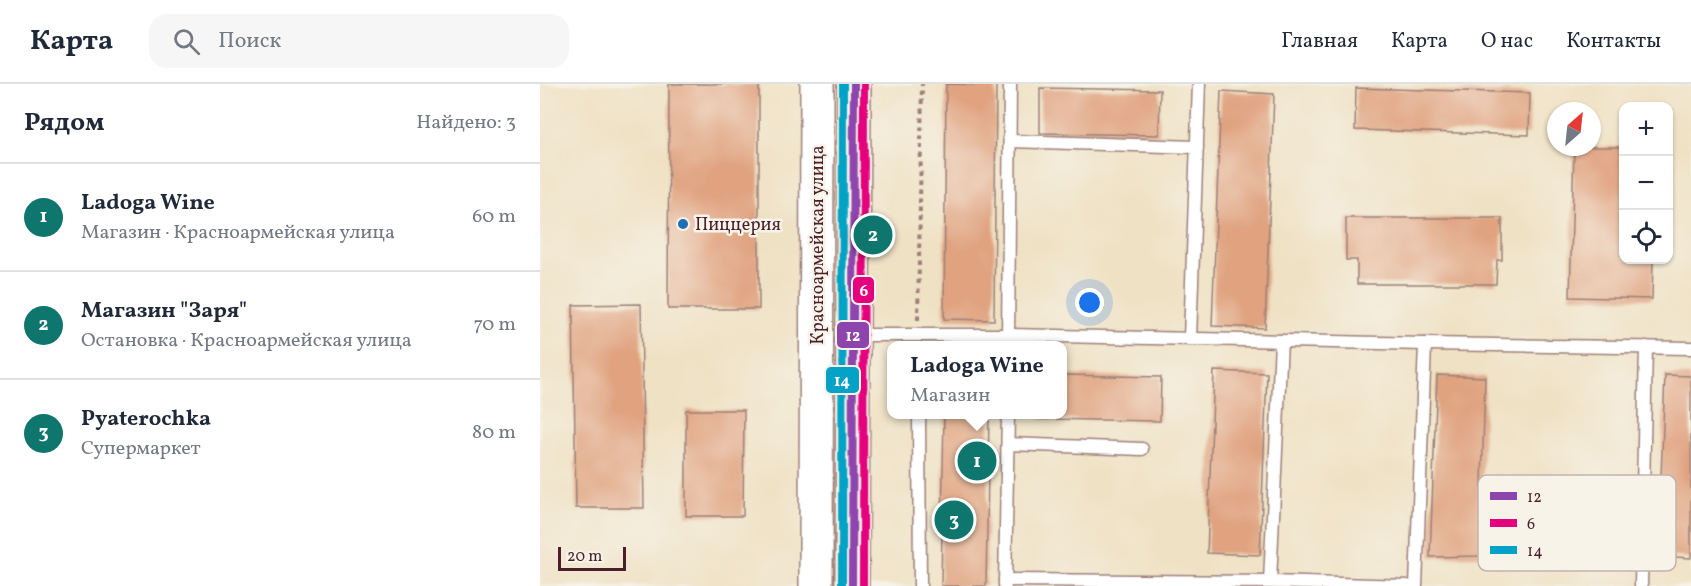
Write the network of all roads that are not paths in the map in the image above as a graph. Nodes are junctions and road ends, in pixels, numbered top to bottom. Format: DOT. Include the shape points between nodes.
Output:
graph roads {
  1 [pos="817,84"];
  2 [pos="854,84"];
  3 [pos="1010,84"];
  4 [pos="1199,84"];
  5 [pos="1010,141"];
  6 [pos="1197,147"];
  7 [pos="853,335"];
  8 [pos="1190,339"];
  9 [pos="918,340"];
  10 [pos="1008,340"];
  11 [pos="1281,341"];
  12 [pos="1425,344"];
  13 [pos="1646,347"];
  14 [pos="1691,348"];
  15 [pos="919,419"];
  16 [pos="1008,419"];
  17 [pos="1008,444"];
  18 [pos="1142,449"];
  19 [pos="1643,475"];
  20 [pos="1641,571"];
  21 [pos="1270,582"];
  22 [pos="1005,583"];
  23 [pos="1225,584"];
  24 [pos="816,586"];
  25 [pos="852,586"];
  26 [pos="920,586"];
  27 [pos="1407,586"];
  28 [pos="1416,586"];
  29 [pos="1641,586"];
  1 -- 24 [label="main road, Красноармейская улица"];
  2 -- 7 [label="main road, Красноармейская улица"];
  3 -- 5 [label="lane"];
  4 -- 6 [label="lane"];
  5 -- 6 [label="lane"];
  5 -- 10 [label="lane"];
  6 -- 8 [label="lane"];
  7 -- 9 [label="lane"];
  7 -- 25 [label="main road, Красноармейская улица"];
  8 -- 10 [label="lane"];
  8 -- 11 [label="lane"];
  9 -- 10 [label="lane"];
  11 -- 12 [label="lane"];
  11 -- 21 [label="lane"];
  12 -- 13 [label="lane"];
  12 -- 28 [label="lane"];
  13 -- 14 [label="lane"];
  13 -- 19 [label="lane"];
  15 -- 26 [label="lane"];
  16 -- 17 [label="lane"];
  17 -- 18 [label="lane"];
  17 -- 22 [label="lane"];
  20 -- 29 [label="lane"];
  21 -- 23 [label="lane"];
  21 -- 27 [label="lane"];
  22 -- 23 [label="lane"];
}
